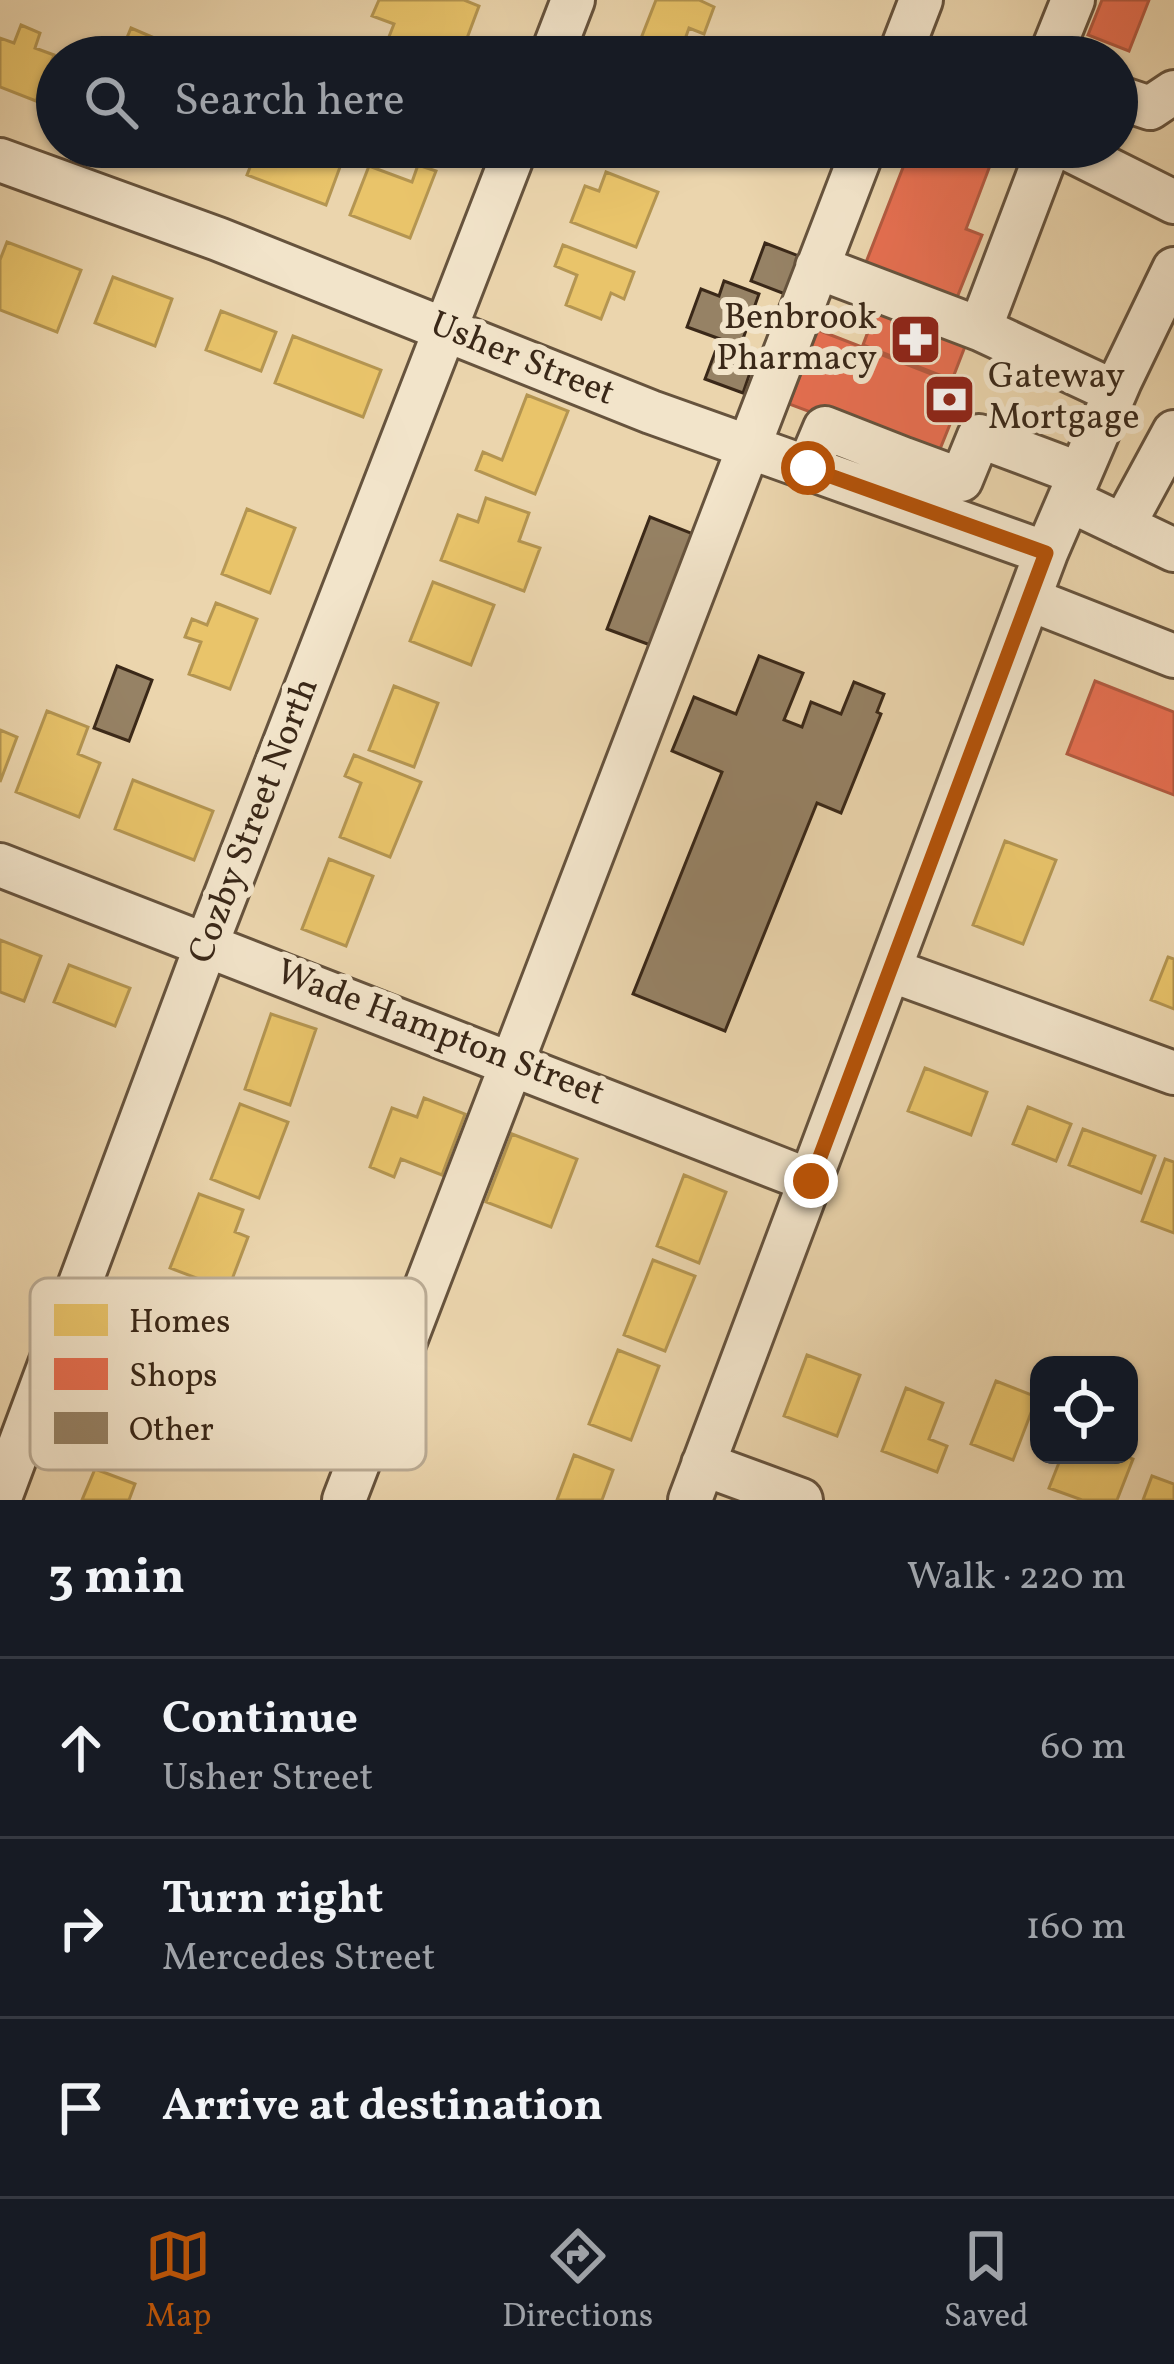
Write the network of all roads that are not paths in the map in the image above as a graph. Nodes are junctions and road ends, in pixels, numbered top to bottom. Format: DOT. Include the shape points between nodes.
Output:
graph roads {
  1 [pos="573,0"];
  2 [pos="921,0"];
  3 [pos="1073,0"];
  4 [pos="559,36"];
  5 [pos="907,36"];
  6 [pos="1058,36"];
  7 [pos="1174,92"];
  8 [pos="1138,104"];
  9 [pos="0,160"];
  10 [pos="508,168"];
  11 [pos="856,168"];
  12 [pos="1041,168"];
  13 [pos="1106,168"];
  14 [pos="1174,202"];
  15 [pos="817,267"];
  16 [pos="1174,268"];
  17 [pos="980,329"];
  18 [pos="446,330"];
  19 [pos="1115,392"];
  20 [pos="1174,432"];
  21 [pos="747,446"];
  22 [pos="896,477"];
  23 [pos="1074,486"];
  24 [pos="1123,526"];
  25 [pos="1174,550"];
  26 [pos="1046,553"];
  27 [pos="1029,599"];
  28 [pos="1174,656"];
  29 [pos="0,865"];
  30 [pos="207,943"];
  31 [pos="890,970"];
  32 [pos="512,1063"];
  33 [pos="1174,1073"];
  34 [pos="811,1181"];
  35 [pos="82,1278"];
  36 [pos="426,1287"];
  37 [pos="30,1418"];
  38 [pos="356,1470"];
  39 [pos="697,1482"];
  40 [pos="0,1498"];
  41 [pos="344,1500"];
  42 [pos="800,1500"];
  1 -- 4 [label="street"];
  2 -- 5 [label="street"];
  3 -- 6 [label="street"];
  7 -- 8 [label="street" via="1150,108"];
  9 -- 18 [label="street, Usher Street"];
  10 -- 18 [label="street, Cozby Street North"];
  11 -- 15 [label="street"];
  12 -- 17 [label="street"];
  13 -- 14 [label="street"];
  15 -- 17 [label="street"];
  15 -- 21 [label="street"];
  16 -- 19 [label="street"];
  17 -- 19 [label="street"];
  18 -- 21 [label="street, Usher Street"];
  18 -- 30 [label="street, Cozby Street North"];
  19 -- 23 [label="street"];
  20 -- 24 [label="street"];
  21 -- 22 [label="street, Usher Street" via="808,468"];
  21 -- 32 [label="street"];
  22 -- 23 [label="street" via="961,480 979,436"];
  22 -- 26 [label="street, Usher Street"];
  23 -- 24 [label="street"];
  23 -- 26 [label="street"];
  24 -- 25 [label="street"];
  26 -- 27 [label="street"];
  27 -- 28 [label="street"];
  27 -- 31 [label="street"];
  29 -- 30 [label="street, Wade Hampton Street"];
  30 -- 32 [label="street, Wade Hampton Street"];
  30 -- 35 [label="street, Cozby Street North"];
  31 -- 33 [label="street"];
  31 -- 34 [label="street"];
  32 -- 34 [label="street, Wade Hampton Street"];
  32 -- 36 [label="street"];
  34 -- 39 [label="street"];
  37 -- 40 [label="street, Cozby Street North"];
  38 -- 41 [label="street"];
  39 -- 42 [label="street"];
}
